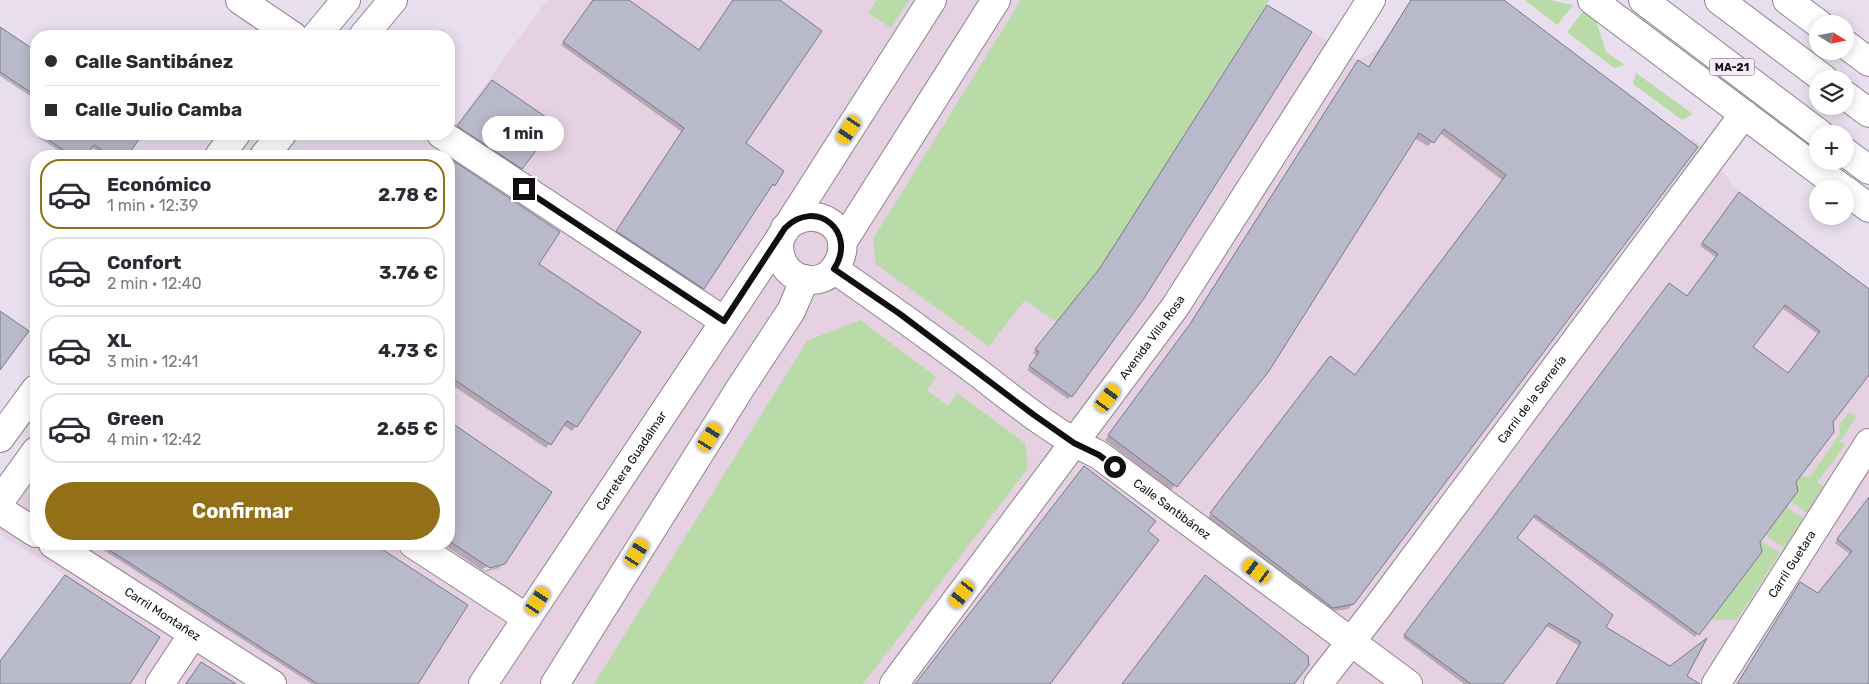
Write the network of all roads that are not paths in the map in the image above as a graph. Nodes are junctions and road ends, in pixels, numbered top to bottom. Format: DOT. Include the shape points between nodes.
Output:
graph roads {
  1 [pos="240,0"];
  2 [pos="346,0"];
  3 [pos="393,0"];
  4 [pos="932,0"];
  5 [pos="996,0"];
  6 [pos="1371,0"];
  7 [pos="1592,0"];
  8 [pos="1642,0"];
  9 [pos="1719,0"];
  10 [pos="1787,0"];
  11 [pos="1809,16"];
  12 [pos="284,30"];
  13 [pos="321,30"];
  14 [pos="368,30"];
  15 [pos="1854,51"];
  16 [pos="1869,62"];
  17 [pos="1812,70"];
  18 [pos="1854,102"];
  19 [pos="1869,113"];
  20 [pos="1744,114"];
  21 [pos="1809,126"];
  22 [pos="231,140"];
  23 [pos="277,140"];
  24 [pos="450,140"];
  25 [pos="224,150"];
  26 [pos="269,150"];
  27 [pos="1854,159"];
  28 [pos="1869,170"];
  29 [pos="1831,180"];
  30 [pos="1854,197"];
  31 [pos="1869,208"];
  32 [pos="782,233"];
  33 [pos="842,243"];
  34 [pos="834,269"];
  35 [pos="805,279"];
  36 [pos="724,321"];
  37 [pos="30,397"];
  38 [pos="0,438"];
  39 [pos="1074,443"];
  40 [pos="1869,443"];
  41 [pos="30,459"];
  42 [pos="0,501"];
  43 [pos="0,510"];
  44 [pos="30,520"];
  45 [pos="62,550"];
  46 [pos="422,550"];
  47 [pos="527,618"];
  48 [pos="193,634"];
  49 [pos="1352,641"];
  50 [pos="160,684"];
  51 [pos="272,684"];
  52 [pos="482,684"];
  53 [pos="555,684"];
  54 [pos="894,684"];
  55 [pos="1318,684"];
  56 [pos="1408,684"];
  57 [pos="1716,684"];
  1 -- 12 [label="main road"];
  2 -- 13 [label="main road"];
  3 -- 14 [label="main road"];
  4 -- 32 [label="main road, Carretera Guadalmar"];
  5 -- 33 [label="main road"];
  6 -- 39 [label="main road, Avenida Villa Rosa" via="1175,307"];
  7 -- 20 [label="main road"];
  8 -- 21 [label="main road, MA-21"];
  9 -- 17 [label="main road"];
  10 -- 11 [label="main road"];
  15 -- 16 [label="main road"];
  18 -- 19 [label="main road"];
  20 -- 29 [label="main road"];
  20 -- 49 [label="main road, Carril de la Serrería"];
  22 -- 25 [label="main road"];
  23 -- 26 [label="main road"];
  24 -- 36 [label="main road"];
  27 -- 28 [label="main road"];
  30 -- 31 [label="main road"];
  32 -- 33 [label="main road, Carretera Guadalmar" via="800,218 819,217 834,226"];
  32 -- 35 [label="main road" via="779,256 789,272"];
  32 -- 36 [label="main road, Carretera Guadalmar"];
  33 -- 34 [label="main road" via="842,252"];
  34 -- 35 [label="main road" via="826,276"];
  34 -- 39 [label="main road, Calle Santibánez"];
  35 -- 53 [label="main road" via="791,312"];
  36 -- 47 [label="main road, Carretera Guadalmar"];
  37 -- 38 [label="main road"];
  39 -- 49 [label="main road, Calle Santibánez" via="1099,455"];
  39 -- 54 [label="main road, Avenida Villa Rosa"];
  40 -- 57 [label="main road, Carril Guetara"];
  41 -- 42 [label="main road"];
  43 -- 44 [label="main road"];
  45 -- 48 [label="main road, Carril Montañez"];
  46 -- 47 [label="main road"];
  47 -- 52 [label="main road, Carretera Guadalmar"];
  48 -- 50 [label="main road"];
  48 -- 51 [label="main road, Carril Montañez"];
  49 -- 55 [label="main road, Carril de la Serrería"];
  49 -- 56 [label="main road, Calle Santibánez"];
}
